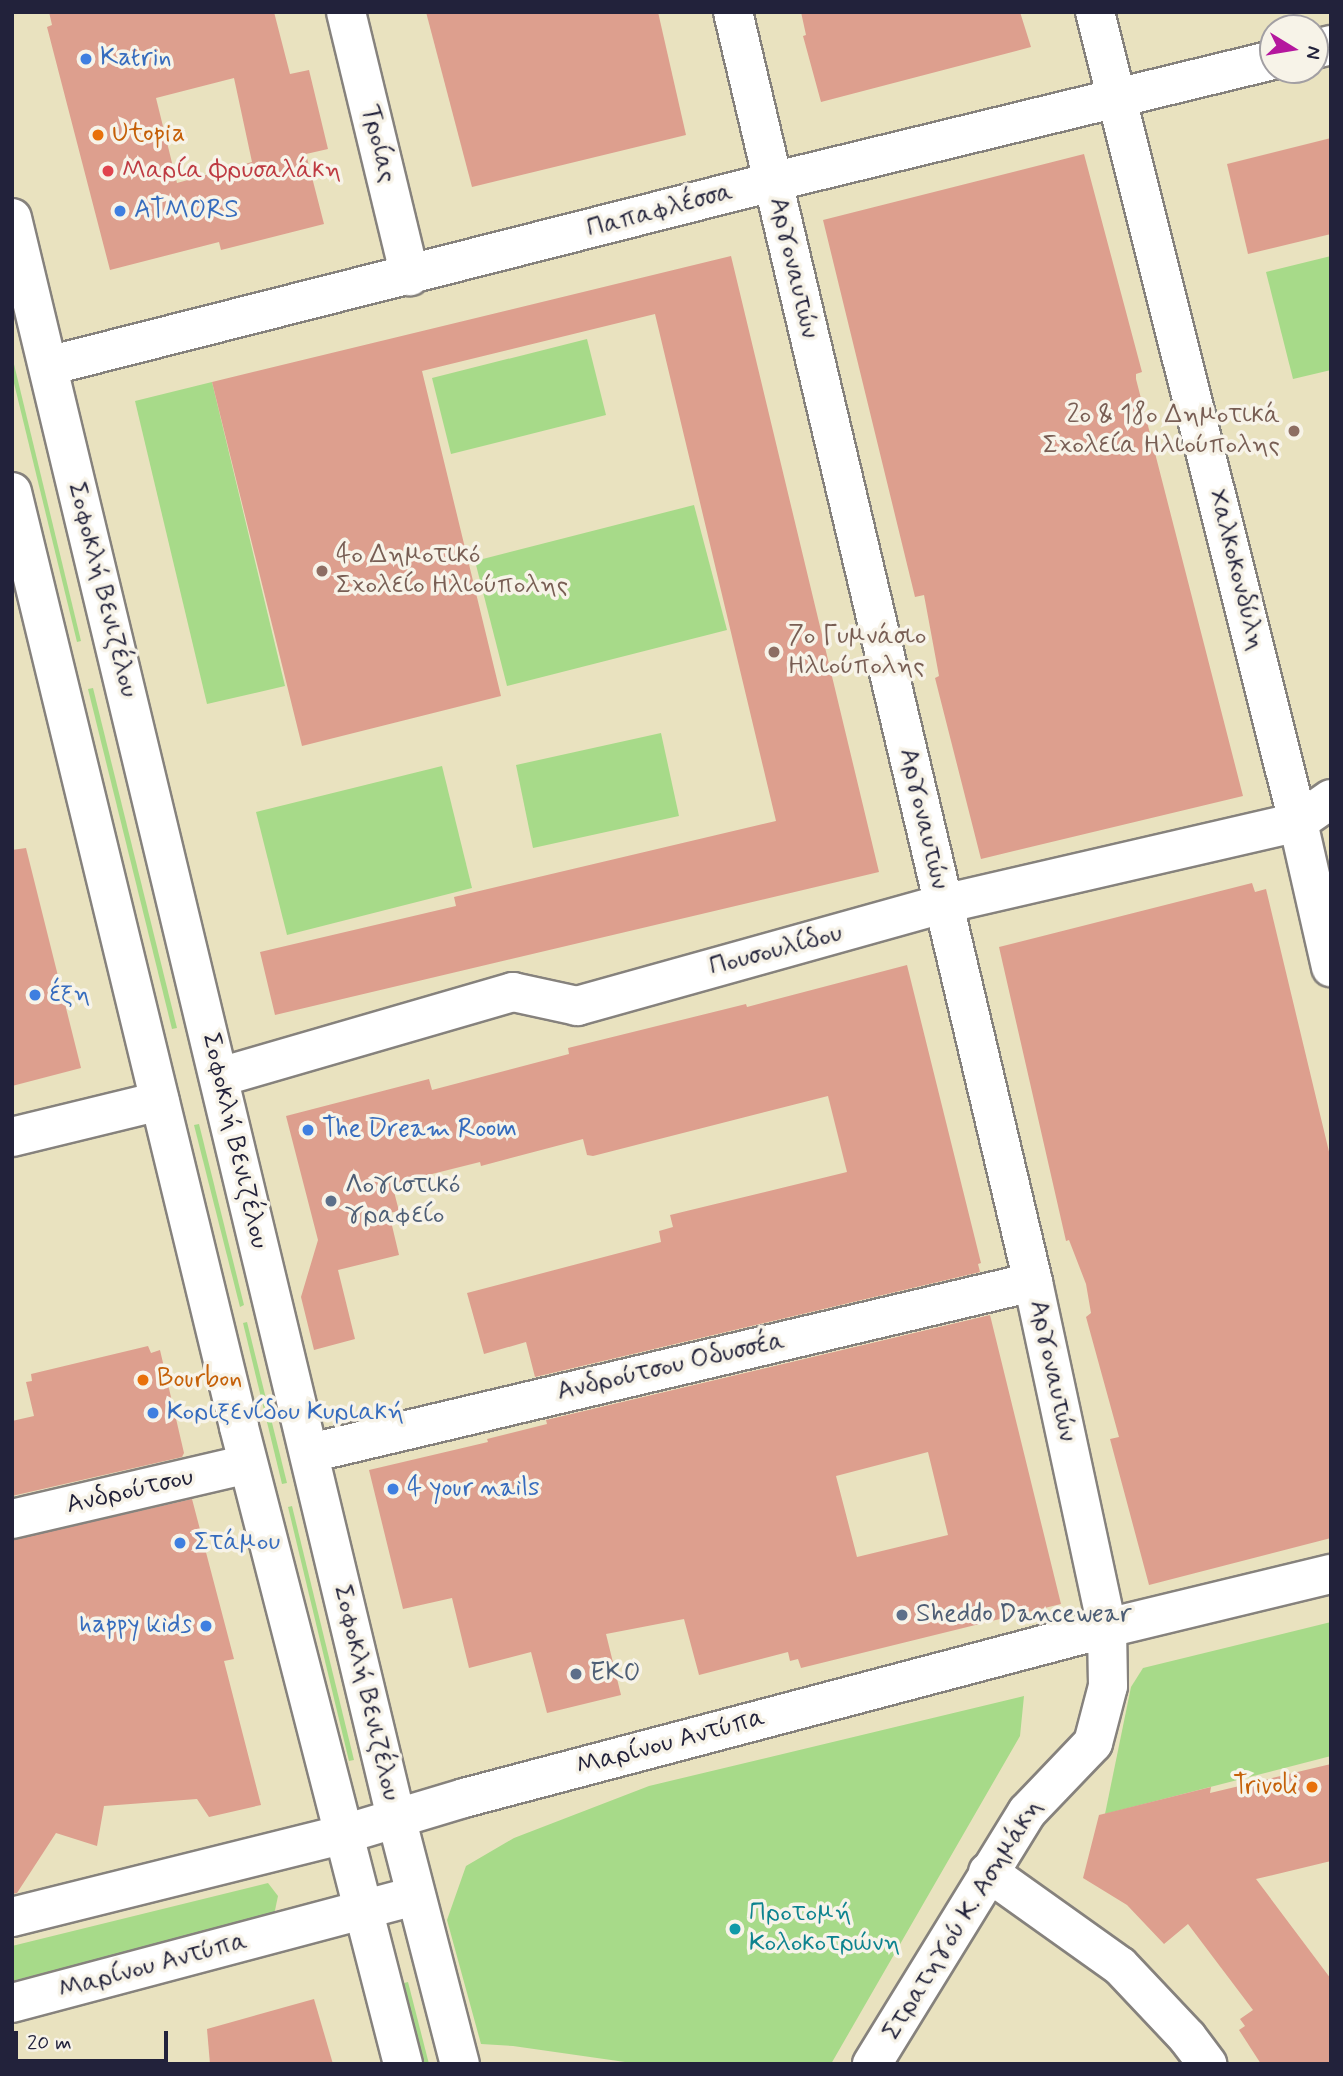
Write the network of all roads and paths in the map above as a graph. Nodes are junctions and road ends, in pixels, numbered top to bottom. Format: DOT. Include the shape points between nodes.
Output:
graph roads {
  1 [pos="346,12"];
  2 [pos="733,12"];
  3 [pos="1095,12"];
  4 [pos="1259,63"];
  5 [pos="1118,98"];
  6 [pos="772,182"];
  7 [pos="12,218"];
  8 [pos="410,276"];
  9 [pos="48,366"];
  10 [pos="12,492"];
  11 [pos="1331,799"];
  12 [pos="1298,822"];
  13 [pos="943,904"];
  14 [pos="1331,967"];
  15 [pos="220,1077"];
  16 [pos="160,1101"];
  17 [pos="12,1137"];
  18 [pos="1033,1282"];
  19 [pos="310,1453"];
  20 [pos="248,1464"];
  21 [pos="12,1519"];
  22 [pos="1331,1574"];
  23 [pos="1107,1628"];
  24 [pos="396,1817"];
  25 [pos="344,1834"];
  26 [pos="989,1872"];
  27 [pos="415,1896"];
  28 [pos="363,1909"];
  29 [pos="12,1917"];
  30 [pos="12,2003"];
  31 [pos="402,2064"];
  32 [pos="460,2064"];
  33 [pos="872,2064"];
  34 [pos="1207,2064"];
  1 -- 8 [label="street, Τροίας"];
  2 -- 6 [label="street, Αργοναυτών"];
  3 -- 5 [label="street, Χαλκοκονδύλη"];
  4 -- 5 [label="street, Παπαφλέσσα"];
  5 -- 6 [label="street, Παπαφλέσσα"];
  5 -- 12 [label="street, Χαλκοκονδύλη"];
  6 -- 8 [label="street, Παπαφλέσσα"];
  6 -- 13 [label="street, Αργοναυτών"];
  7 -- 9 [label="street, Σοφοκλή Βενιζέλου"];
  8 -- 9 [label="street, Παπαφλέσσα"];
  9 -- 15 [label="street, Σοφοκλή Βενιζέλου"];
  10 -- 16 [label="street, Σοφοκλή Βενιζέλου"];
  11 -- 12 [label="street, Πουσουλίδου"];
  12 -- 13 [label="street, Πουσουλίδου"];
  12 -- 14 [label="street, Χαλκοκονδύλη"];
  13 -- 15 [label="street, Πουσουλίδου" via="577,1006 513,992"];
  13 -- 18 [label="street, Αργοναυτών"];
  15 -- 19 [label="street, Σοφοκλή Βενιζέλου"];
  16 -- 17 [label="street"];
  16 -- 20 [label="street, Σοφοκλή Βενιζέλου"];
  18 -- 19 [label="street, Ανδρούτσου Οδυσσέα"];
  18 -- 23 [label="street, Αργοναυτών"];
  19 -- 24 [label="street, Σοφοκλή Βενιζέλου"];
  20 -- 21 [label="street, Ανδρούτσου"];
  20 -- 25 [label="street, Σοφοκλή Βενιζέλου"];
  22 -- 23 [label="street, Μαρίνου Αντύπα"];
  23 -- 24 [label="street, Μαρίνου Αντύπα"];
  23 -- 26 [label="street, Στρατηγού Κ. Ασημάκη" via="1108,1686 1093,1743 1027,1812"];
  24 -- 25 [label="street, Μαρίνου Αντύπα"];
  24 -- 27 [label="street, Σοφοκλή Βενιζέλου"];
  25 -- 28 [label="street, Σοφοκλή Βενιζέλου"];
  25 -- 29 [label="street, Μαρίνου Αντύπα"];
  26 -- 33 [label="street, Στρατηγού Κ. Ασημάκη"];
  26 -- 34 [label="street" via="1120,1966 1187,2036"];
  27 -- 28 [label="street, Μαρίνου Αντύπα"];
  27 -- 32 [label="street, Σοφοκλή Βενιζέλου"];
  28 -- 30 [label="street, Μαρίνου Αντύπα"];
  28 -- 31 [label="street, Σοφοκλή Βενιζέλου"];
}
